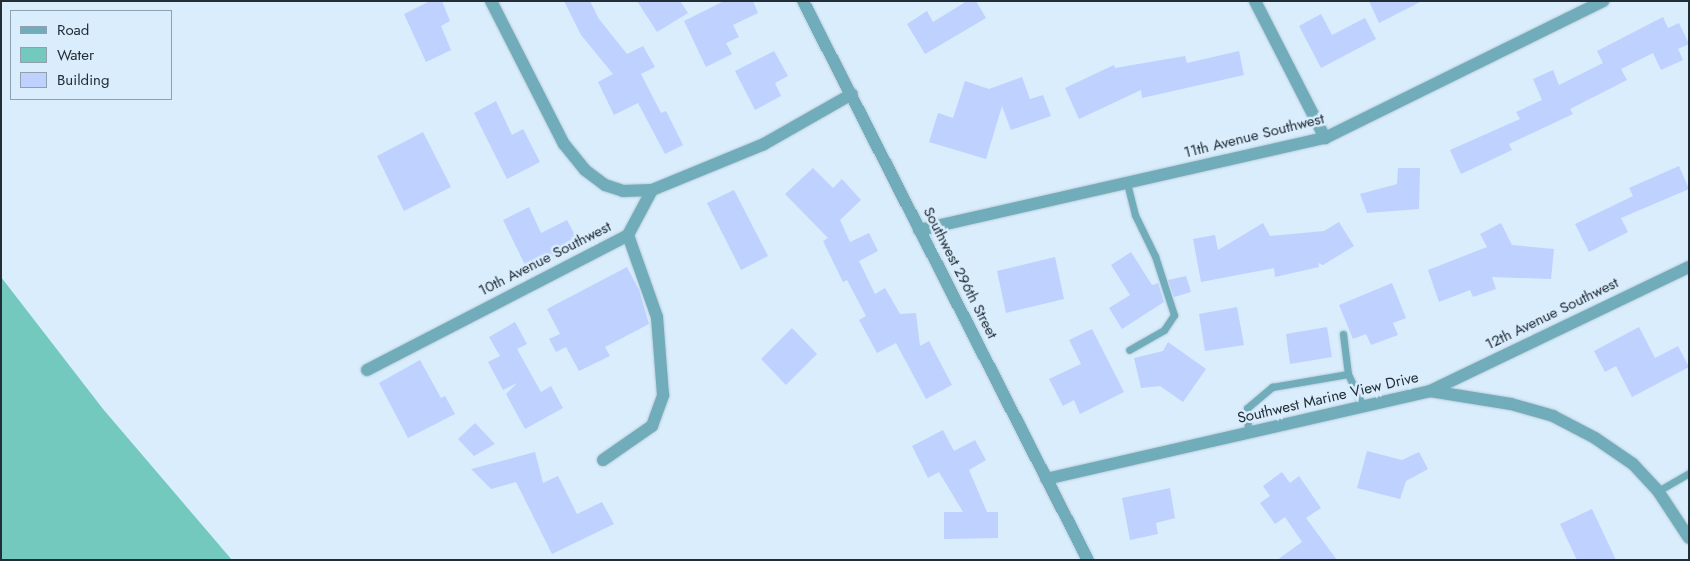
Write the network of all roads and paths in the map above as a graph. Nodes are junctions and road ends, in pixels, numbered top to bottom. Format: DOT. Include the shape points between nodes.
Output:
graph roads {
  1 [pos="491,1"];
  2 [pos="803,1"];
  3 [pos="1255,1"];
  4 [pos="1603,1"];
  5 [pos="852,94"];
  6 [pos="1325,138"];
  7 [pos="1127,183"];
  8 [pos="652,190"];
  9 [pos="919,230"];
  10 [pos="628,235"];
  11 [pos="1689,267"];
  12 [pos="1343,334"];
  13 [pos="1129,350"];
  14 [pos="367,370"];
  15 [pos="1348,374"];
  16 [pos="1430,391"];
  17 [pos="1362,406"];
  18 [pos="1248,432"];
  19 [pos="603,460"];
  20 [pos="1689,473"];
  21 [pos="1046,478"];
  22 [pos="1658,491"];
  23 [pos="1689,538"];
  24 [pos="1084,558"];
  1 -- 8 [label="street" via="564,144 585,170 606,185 623,191"];
  2 -- 5 [label="street, Southwest 296th Street"];
  3 -- 6 [label="street"];
  4 -- 6 [label="street, 11th Avenue Southwest"];
  5 -- 8 [label="street" via="764,144"];
  5 -- 9 [label="street, Southwest 296th Street"];
  6 -- 7 [label="street, 11th Avenue Southwest"];
  7 -- 9 [label="street, 11th Avenue Southwest"];
  7 -- 13 [label="lane" via="1135,215 1155,256 1174,315 1164,330"];
  8 -- 10 [label="street, 10th Avenue Southwest"];
  9 -- 21 [label="street, Southwest 296th Street"];
  10 -- 14 [label="street, 10th Avenue Southwest"];
  10 -- 19 [label="street" via="657,317 663,395 652,426"];
  11 -- 16 [label="street, 12th Avenue Southwest"];
  12 -- 15 [label="lane"];
  15 -- 17 [label="lane" via="1359,392"];
  15 -- 18 [label="lane" via="1272,387 1247,408"];
  16 -- 17 [label="street, Southwest Marine View Drive"];
  16 -- 22 [label="street, Southwest Marine View Drive" via="1511,404 1553,416 1595,438 1632,464"];
  17 -- 18 [label="street, Southwest Marine View Drive"];
  18 -- 21 [label="street, Southwest Marine View Drive"];
  20 -- 22 [label="lane"];
  21 -- 24 [label="street, Southwest 296th Street"];
  22 -- 23 [label="street, Southwest Marine View Drive"];
}
